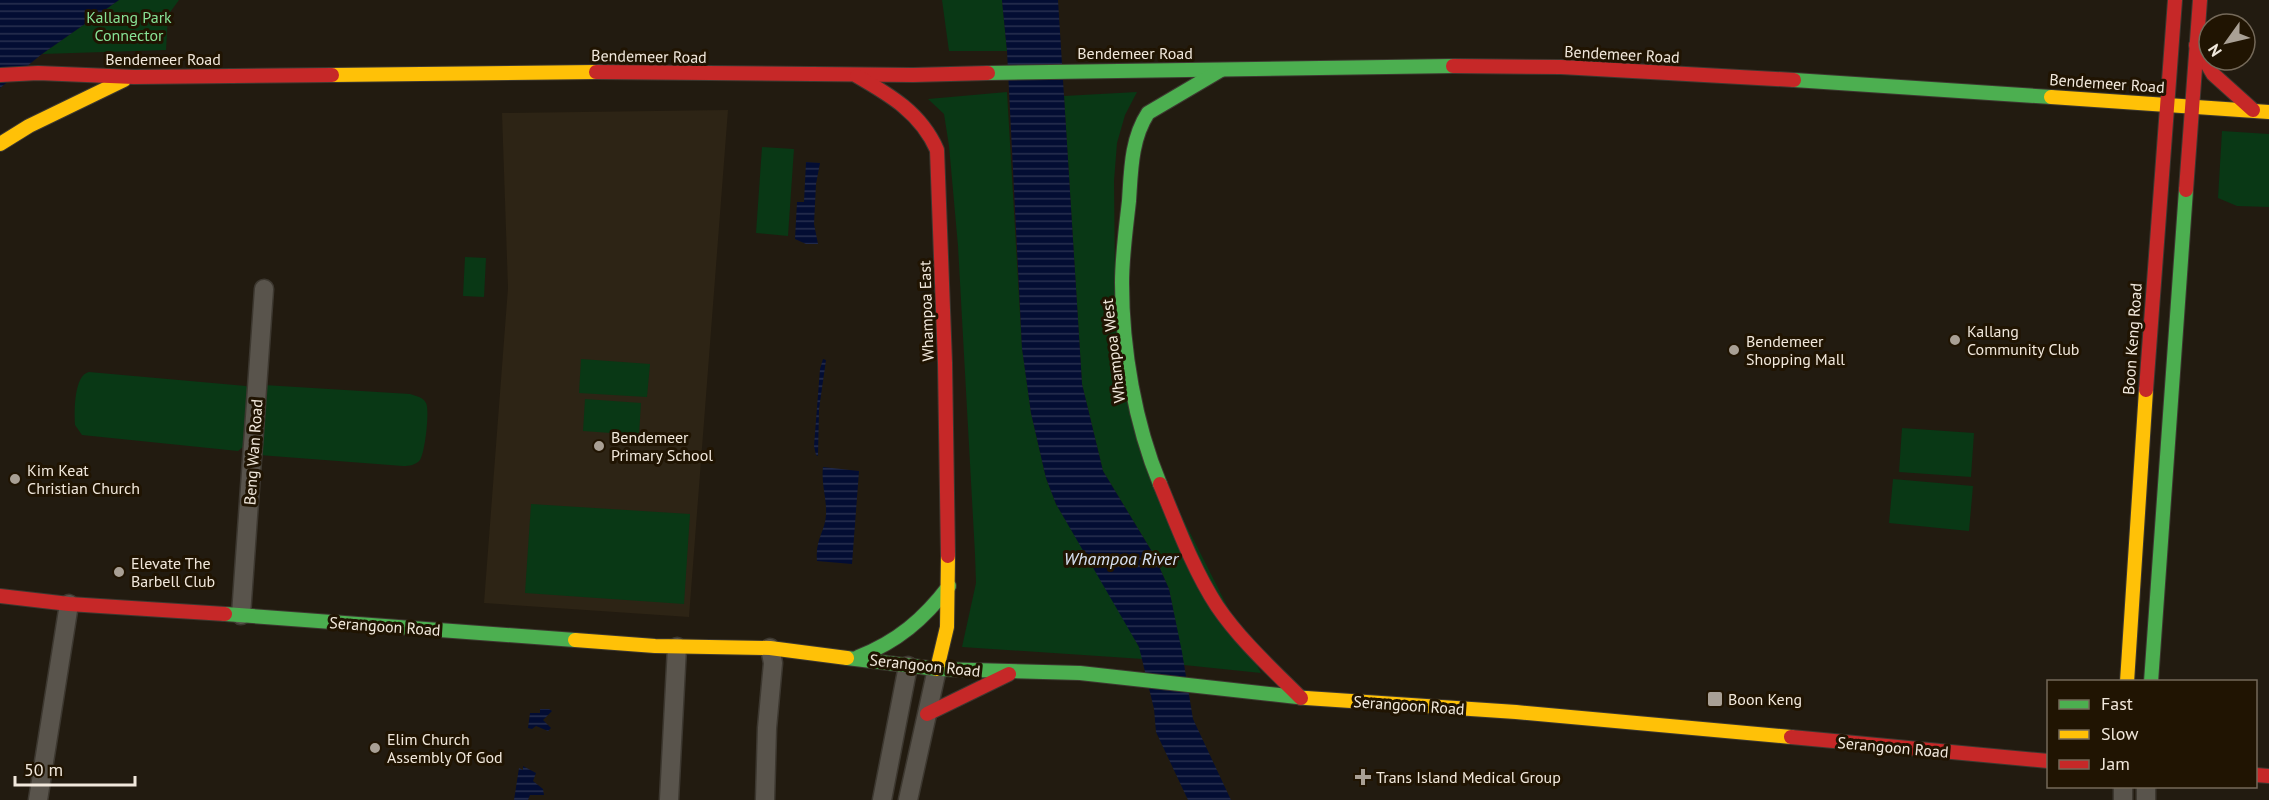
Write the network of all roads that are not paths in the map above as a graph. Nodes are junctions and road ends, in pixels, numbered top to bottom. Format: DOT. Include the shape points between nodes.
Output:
graph roads {
  1 [pos="2175,0"];
  2 [pos="2200,0"];
  3 [pos="2196,45"];
  4 [pos="1223,69"];
  5 [pos="0,75"];
  6 [pos="855,75"];
  7 [pos="134,76"];
  8 [pos="2167,103"];
  9 [pos="2191,106"];
  10 [pos="2253,110"];
  11 [pos="2269,111"];
  12 [pos="0,144"];
  13 [pos="264,289"];
  14 [pos="949,586"];
  15 [pos="0,596"];
  16 [pos="69,604"];
  17 [pos="241,615"];
  18 [pos="677,647"];
  19 [pos="770,648"];
  20 [pos="856,658"];
  21 [pos="908,666"];
  22 [pos="937,669"];
  23 [pos="1014,672"];
  24 [pos="2127,680"];
  25 [pos="2151,680"];
  26 [pos="1301,698"];
  27 [pos="927,714"];
  28 [pos="2047,761"];
  29 [pos="38,800"];
  30 [pos="669,800"];
  31 [pos="765,800"];
  32 [pos="882,800"];
  33 [pos="908,800"];
  1 -- 8 [label="main road, Boon Keng Road"];
  2 -- 3 [label="main road"];
  3 -- 9 [label="main road"];
  3 -- 10 [label="main road" via="2215,78"];
  4 -- 6 [label="main road, Bendemeer Road"];
  4 -- 8 [label="main road, Bendemeer Road" via="1561,67"];
  4 -- 26 [label="main road, Whampoa West" via="1148,113 1138,130 1133,148 1122,283 1129,374 1143,438 1156,475 1206,587 1264,662"];
  5 -- 7 [label="main road, Bendemeer Road"];
  6 -- 7 [label="main road, Bendemeer Road" via="544,72"];
  6 -- 14 [label="main road, Whampoa East" via="908,109 925,127 937,150"];
  7 -- 12 [label="main road" via="46,116"];
  8 -- 9 [label="main road, Bendemeer Road"];
  8 -- 24 [label="main road, Boon Keng Road"];
  9 -- 10 [label="main road, Bendemeer Road"];
  9 -- 25 [label="main road"];
  10 -- 11 [label="main road, Bendemeer Road"];
  13 -- 17 [label="street, Beng Wan Road"];
  14 -- 20 [label="main road" via="909,632"];
  14 -- 22 [label="main road, Whampoa East" via="947,627"];
  15 -- 16 [label="main road, Serangoon Road"];
  16 -- 17 [label="main road, Serangoon Road"];
  16 -- 29 [label="street"];
  17 -- 18 [label="main road, Serangoon Road"];
  18 -- 19 [label="main road, Serangoon Road"];
  18 -- 30 [label="street"];
  19 -- 20 [label="main road, Serangoon Road"];
  19 -- 31 [label="street" via="773,663"];
  20 -- 21 [label="main road, Serangoon Road"];
  21 -- 22 [label="main road, Serangoon Road"];
  21 -- 32 [label="street"];
  22 -- 23 [label="main road, Serangoon Road"];
  22 -- 27 [label="street"];
  23 -- 26 [label="main road, Serangoon Road" via="1080,674"];
  23 -- 27 [label="main road"];
  26 -- 28 [label="main road, Serangoon Road" via="1527,713"];
  27 -- 33 [label="street"];
}
